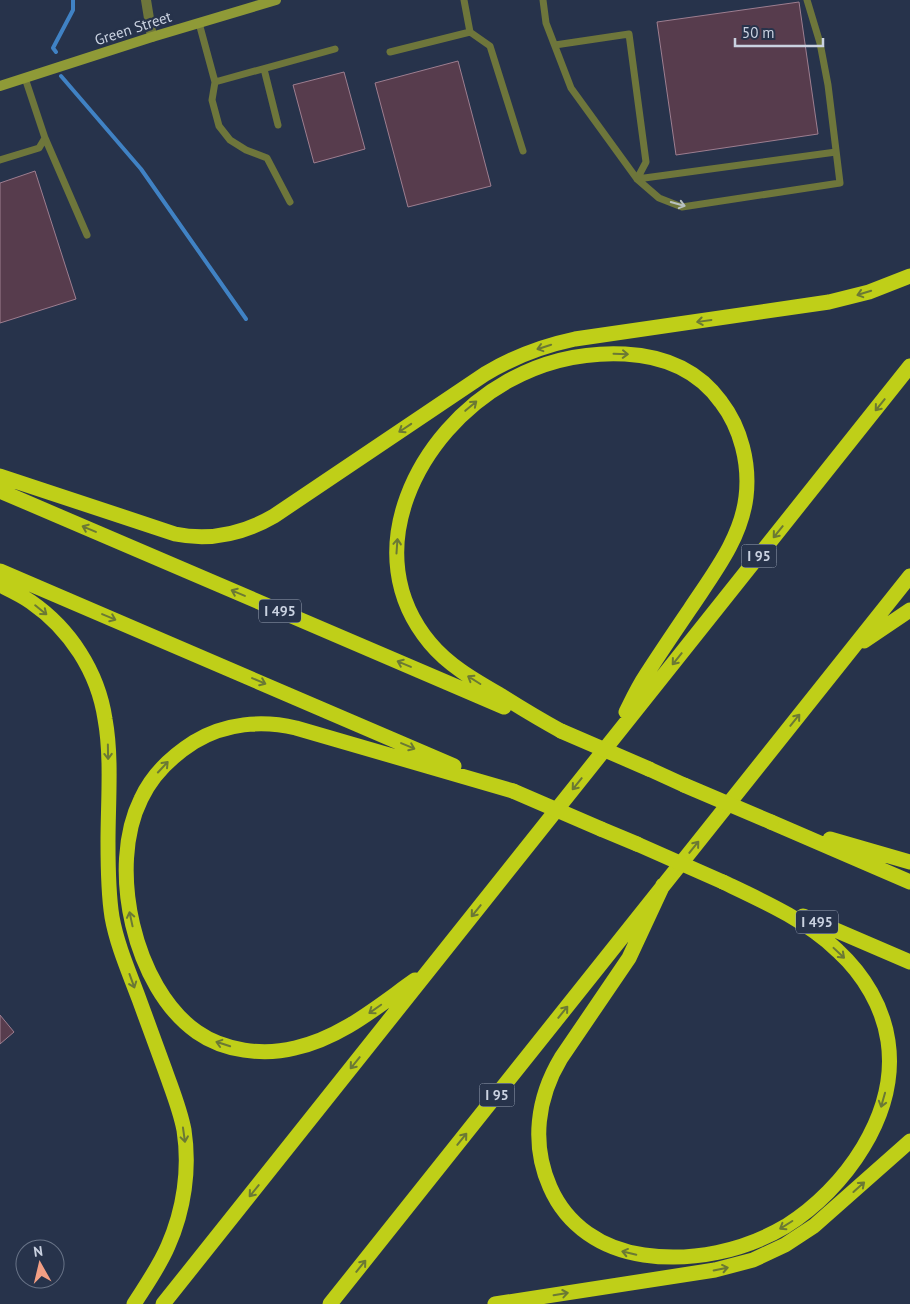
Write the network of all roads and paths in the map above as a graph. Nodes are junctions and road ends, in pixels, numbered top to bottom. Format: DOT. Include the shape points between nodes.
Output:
graph roads {
  1 [pos="146,0"];
  2 [pos="276,0"];
  3 [pos="464,0"];
  4 [pos="543,0"];
  5 [pos="807,0"];
  6 [pos="199,23"];
  7 [pos="470,32"];
  8 [pos="152,37"];
  9 [pos="555,45"];
  10 [pos="334,49"];
  11 [pos="390,52"];
  12 [pos="264,69"];
  13 [pos="25,78"];
  14 [pos="215,82"];
  15 [pos="0,86"];
  16 [pos="278,125"];
  17 [pos="45,138"];
  18 [pos="523,151"];
  19 [pos="836,152"];
  20 [pos="0,160"];
  21 [pos="637,179"];
  22 [pos="290,202"];
  23 [pos="87,235"];
  24 [pos="910,276"];
  25 [pos="910,366"];
  26 [pos="0,476"];
  27 [pos="0,491"];
  28 [pos="0,571"];
  29 [pos="910,576"];
  30 [pos="0,584"];
  31 [pos="910,610"];
  32 [pos="851,651"];
  33 [pos="561,732"];
  34 [pos="608,746"];
  35 [pos="513,791"];
  36 [pos="771,822"];
  37 [pos="910,862"];
  38 [pos="723,882"];
  39 [pos="910,882"];
  40 [pos="663,886"];
  41 [pos="910,962"];
  42 [pos="429,970"];
  43 [pos="910,1141"];
  44 [pos="134,1304"];
  45 [pos="163,1304"];
  46 [pos="330,1304"];
  47 [pos="495,1304"];
  1 -- 8 [label="street"];
  2 -- 6 [label="main road, Green Street"];
  3 -- 7 [label="lane"];
  4 -- 9 [label="lane" via="546,23"];
  5 -- 19 [label="lane" via="820,43"];
  6 -- 8 [label="main road, Green Street"];
  6 -- 14 [label="lane"];
  7 -- 11 [label="lane"];
  7 -- 18 [label="lane" via="490,46"];
  8 -- 13 [label="main road, Green Street"];
  9 -- 21 [label="lane" via="571,88"];
  9 -- 21 [label="lane" via="629,34 646,162"];
  10 -- 12 [label="lane"];
  12 -- 14 [label="lane"];
  12 -- 16 [label="lane"];
  13 -- 15 [label="main road, Green Street"];
  13 -- 17 [label="lane"];
  14 -- 22 [label="lane" via="212,100 219,126 230,140 267,158"];
  17 -- 20 [label="lane" via="39,148"];
  17 -- 23 [label="lane"];
  19 -- 21 [label="lane"];
  21 -- 19 [label="lane, one-way" via="659,198 682,207 840,183"];
  24 -- 26 [label="highway, one-way" via="868,292 824,303 575,339 533,350 485,374 274,516 236,533 210,537 175,534"];
  25 -- 34 [label="highway, I 95, one-way"];
  33 -- 27 [label="highway, I 495, one-way"];
  28 -- 35 [label="highway, I 495, one-way"];
  29 -- 32 [label="highway, I 95"];
  30 -- 44 [label="highway, one-way" via="32,603 63,630 87,664 98,692 108,739 108,884 112,918 183,1128 186,1175 179,1218 164,1255"];
  31 -- 32 [label="highway"];
  40 -- 32 [label="highway, I 95, one-way"];
  33 -- 34 [label="highway, one-way" via="464,674 426,638 409,610 398,575 396,547 402,514 417,476 442,436 468,409 501,385 538,367 577,356 614,354 658,358 700,379 727,410 744,455 746,498 730,547 644,677"];
  33 -- 36 [label="highway, I 495, bridge"];
  34 -- 42 [label="highway, I 95, one-way"];
  35 -- 38 [label="highway, I 495, bridge"];
  42 -- 35 [label="highway, one-way" via="348,1026 319,1041 275,1051 249,1051 204,1037 183,1020 164,996 146,964 133,928 126,859 130,828 140,800 152,780 178,753 214,732 248,724 296,728"];
  36 -- 37 [label="highway"];
  36 -- 39 [label="highway, I 495"];
  38 -- 40 [label="highway, one-way" via="798,921 833,947 853,967 873,996 883,1018 889,1047 888,1077 876,1121 862,1147 840,1179 811,1207 787,1225 756,1241 724,1251 682,1257 626,1252 584,1232 554,1195 545,1174 539,1141 541,1106 552,1074 629,958"];
  38 -- 41 [label="highway, I 495"];
  46 -- 40 [label="highway, I 95, one-way"];
  42 -- 45 [label="highway, I 95, one-way"];
  47 -- 43 [label="highway, one-way" via="715,1270 761,1256 821,1221"];
}
